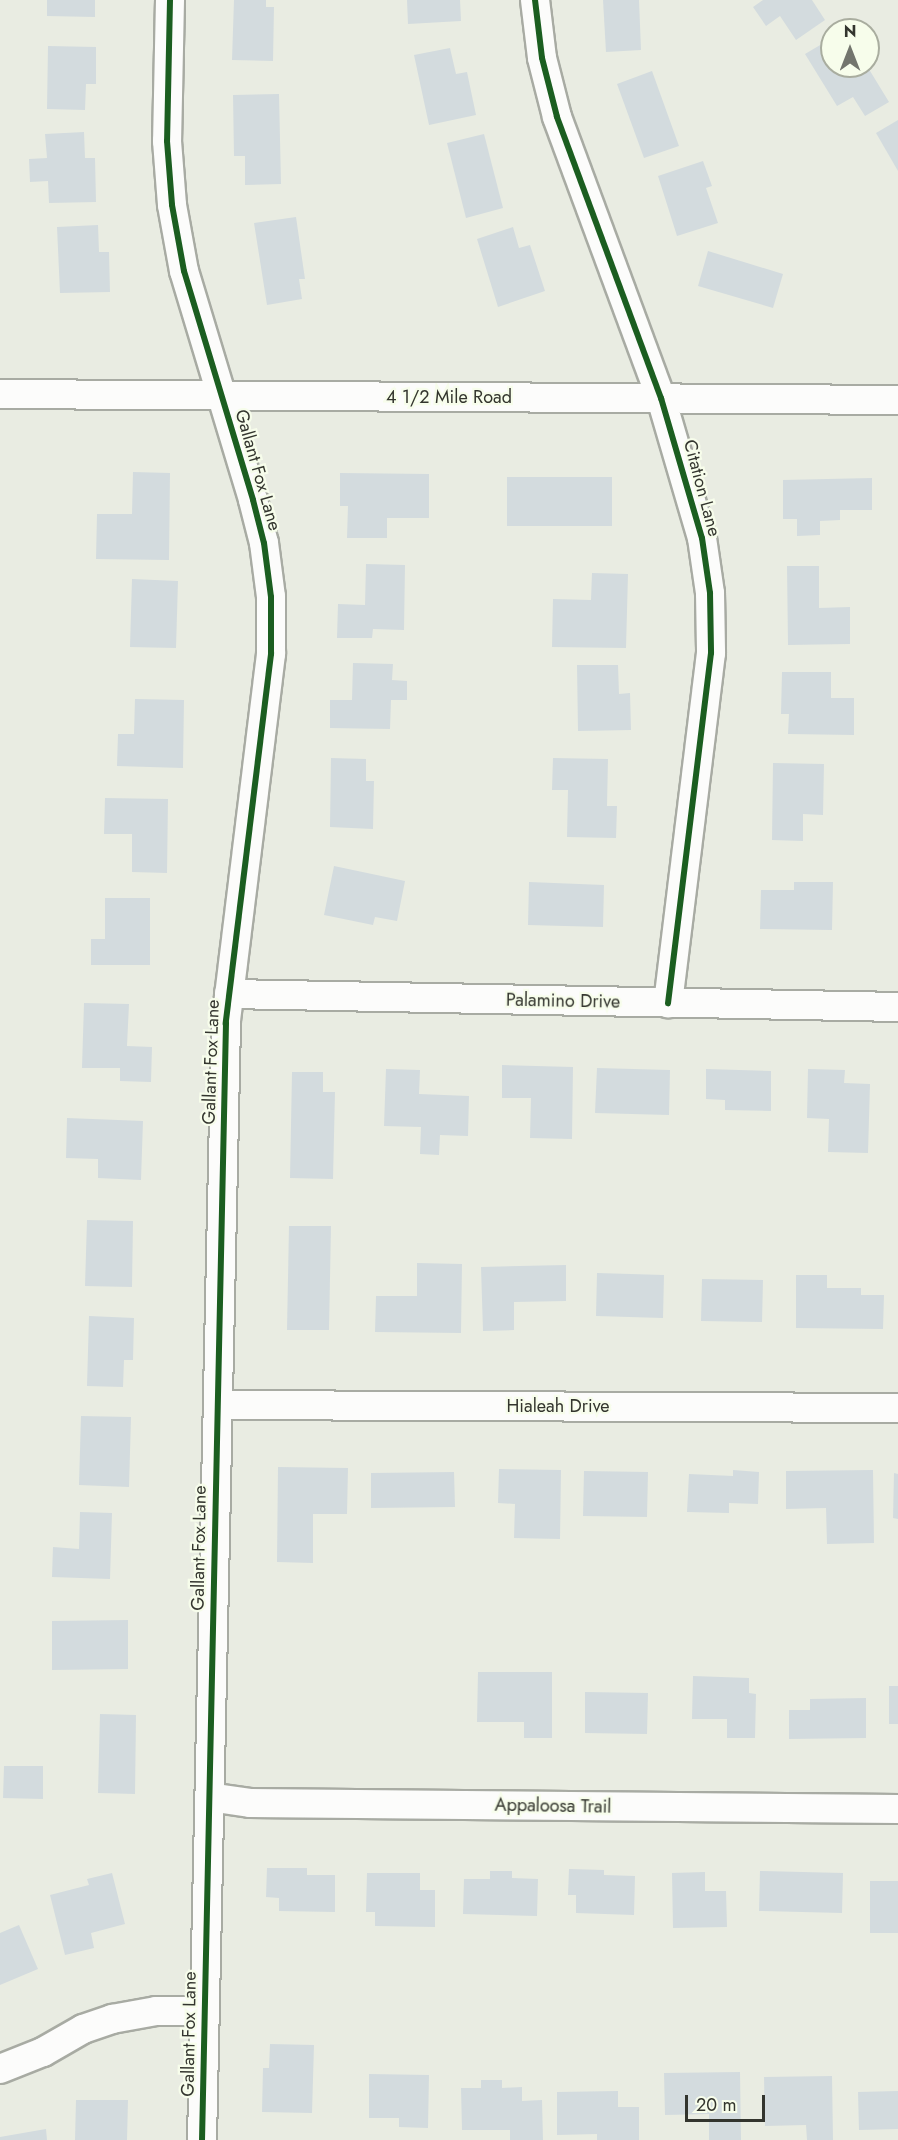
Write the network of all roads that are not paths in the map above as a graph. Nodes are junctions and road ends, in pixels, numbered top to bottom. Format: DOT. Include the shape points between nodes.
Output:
graph roads {
  1 [pos="170,0"];
  2 [pos="535,0"];
  3 [pos="0,394"];
  4 [pos="221,395"];
  5 [pos="661,398"];
  6 [pos="898,400"];
  7 [pos="229,994"];
  8 [pos="668,1003"];
  9 [pos="898,1007"];
  10 [pos="218,1405"];
  11 [pos="898,1408"];
  12 [pos="209,1797"];
  13 [pos="898,1809"];
  14 [pos="204,2011"];
  15 [pos="0,2069"];
  16 [pos="202,2140"];
  1 -- 4 [label="street, Gallant Fox Lane" via="167,141 172,205 184,271"];
  2 -- 5 [label="street, Citation Lane" via="542,58 557,117"];
  3 -- 4 [label="street, 4 1/2 Mile Road"];
  4 -- 5 [label="street, 4 1/2 Mile Road"];
  4 -- 7 [label="street, Gallant Fox Lane" via="264,543 270,597 270,654"];
  5 -- 6 [label="street, 4 1/2 Mile Road"];
  5 -- 8 [label="street, Citation Lane" via="702,538 710,593 711,653"];
  7 -- 8 [label="street, Palamino Drive"];
  7 -- 10 [label="street, Gallant Fox Lane"];
  8 -- 9 [label="street, Palamino Drive"];
  10 -- 11 [label="street, Hialeah Drive"];
  10 -- 12 [label="street, Gallant Fox Lane"];
  12 -- 13 [label="street, Appaloosa Trail" via="250,1803"];
  12 -- 14 [label="street, Gallant Fox Lane"];
  14 -- 15 [label="street" via="156,2012 112,2019"];
  14 -- 16 [label="street, Gallant Fox Lane"];
}
